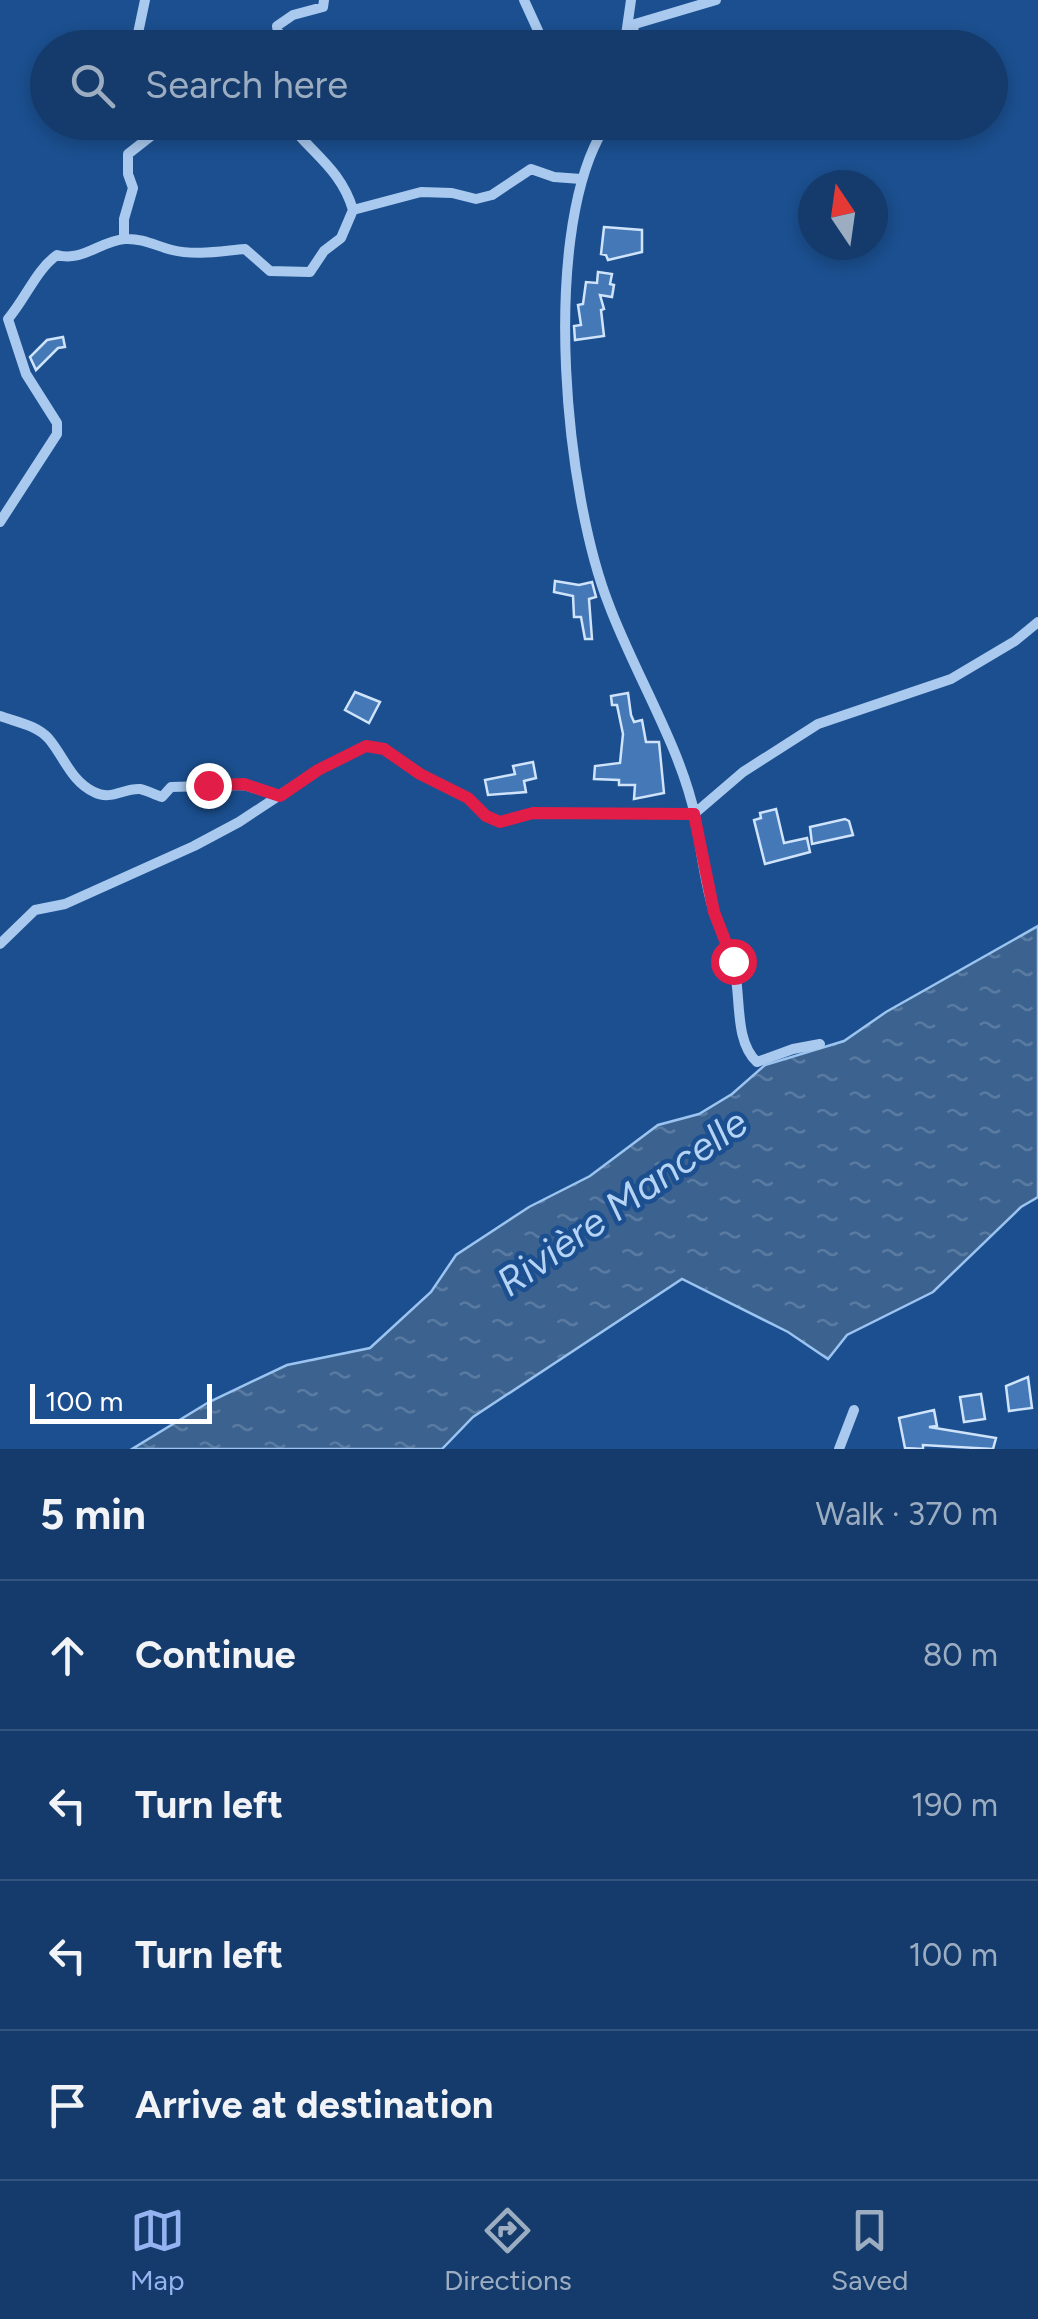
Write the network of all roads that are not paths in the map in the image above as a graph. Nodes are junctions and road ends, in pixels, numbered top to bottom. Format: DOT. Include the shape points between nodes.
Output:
graph roads {
  1 [pos="145,0"];
  2 [pos="324,0"];
  3 [pos="524,0"];
  4 [pos="631,0"];
  5 [pos="716,0"];
  6 [pos="139,30"];
  7 [pos="277,30"];
  8 [pos="538,30"];
  9 [pos="627,30"];
  10 [pos="634,30"];
  11 [pos="146,140"];
  12 [pos="307,140"];
  13 [pos="596,140"];
  14 [pos="582,179"];
  15 [pos="353,210"];
  16 [pos="124,239"];
  17 [pos="0,522"];
  18 [pos="1038,622"];
  19 [pos="0,716"];
  20 [pos="280,796"];
  21 [pos="694,814"];
  22 [pos="0,944"];
  23 [pos="820,1044"];
  24 [pos="854,1410"];
  25 [pos="839,1449"];
  1 -- 6 [label="street"];
  2 -- 7 [label="street" via="323,7 293,14"];
  3 -- 8 [label="street"];
  4 -- 9 [label="street"];
  5 -- 10 [label="street"];
  11 -- 16 [label="street" via="128,154 133,188"];
  12 -- 15 [label="street" via="341,181"];
  13 -- 14 [label="street"];
  14 -- 15 [label="street" via="531,169 476,199 421,192"];
  14 -- 21 [label="street" via="567,302 574,465 607,602"];
  15 -- 16 [label="street" via="341,238 310,272 270,271 245,249 174,251"];
  16 -- 17 [label="street" via="70,258 57,254 42,265 8,319 26,374 58,434"];
  18 -- 21 [label="street" via="951,679 818,724 743,772"];
  19 -- 20 [label="street" via="49,739 95,793 140,789 162,797 171,787 244,784"];
  20 -- 21 [label="street" via="366,746 384,749 500,822 533,813"];
  20 -- 22 [label="street" via="194,846 65,904 35,910"];
  21 -- 23 [label="street" via="714,912 733,961 748,1054 757,1062"];
  24 -- 25 [label="street"];
}
